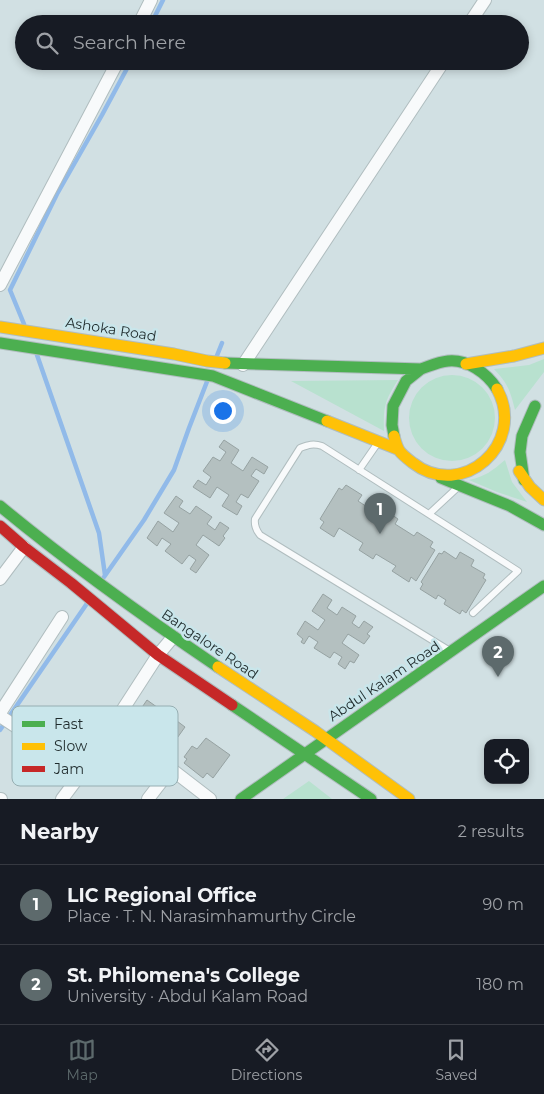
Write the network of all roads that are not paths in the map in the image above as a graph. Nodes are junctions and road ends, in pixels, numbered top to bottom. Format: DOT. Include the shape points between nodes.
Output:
graph roads {
  1 [pos="151,0"];
  2 [pos="485,0"];
  3 [pos="144,15"];
  4 [pos="475,15"];
  5 [pos="113,70"];
  6 [pos="438,70"];
  7 [pos="0,285"];
  8 [pos="0,327"];
  9 [pos="0,343"];
  10 [pos="544,348"];
  11 [pos="243,364"];
  12 [pos="466,364"];
  13 [pos="421,369"];
  14 [pos="506,427"];
  15 [pos="379,442"];
  16 [pos="397,449"];
  17 [pos="505,449"];
  18 [pos="359,470"];
  19 [pos="424,470"];
  20 [pos="524,480"];
  21 [pos="459,486"];
  22 [pos="544,500"];
  23 [pos="0,506"];
  24 [pos="429,514"];
  25 [pos="544,525"];
  26 [pos="0,526"];
  27 [pos="24,547"];
  28 [pos="0,579"];
  29 [pos="544,586"];
  30 [pos="473,613"];
  31 [pos="62,617"];
  32 [pos="172,637"];
  33 [pos="453,652"];
  34 [pos="158,655"];
  35 [pos="125,706"];
  36 [pos="0,712"];
  37 [pos="0,716"];
  38 [pos="12,725"];
  39 [pos="325,739"];
  40 [pos="304,754"];
  41 [pos="178,774"];
  42 [pos="72,786"];
  43 [pos="158,786"];
  44 [pos="62,799"];
  45 [pos="148,799"];
  46 [pos="210,799"];
  47 [pos="241,799"];
  48 [pos="371,799"];
  49 [pos="409,799"];
  1 -- 3 [label="street"];
  2 -- 4 [label="street"];
  5 -- 7 [label="street"];
  6 -- 11 [label="street"];
  8 -- 11 [label="main road, Ashoka Road" via="213,362"];
  9 -- 15 [label="main road" via="209,375"];
  10 -- 12 [label="main road"];
  11 -- 13 [label="main road, Ashoka Road"];
  12 -- 13 [label="main road" via="447,361"];
  12 -- 14 [label="main road" via="484,373 498,388 505,406"];
  13 -- 16 [label="main road" via="406,381 394,406 392,425"];
  14 -- 17 [label="main road"];
  14 -- 20 [label="main road" via="538,403 522,436 520,452"];
  15 -- 16 [label="main road"];
  15 -- 18 [label="lane"];
  16 -- 19 [label="main road"];
  17 -- 19 [label="main road" via="480,467 461,474 440,475"];
  17 -- 20 [label="main road"];
  18 -- 24 [label="lane"];
  18 -- 33 [label="lane" via="322,446 316,444 300,448 255,519 256,530"];
  19 -- 21 [label="main road"];
  20 -- 22 [label="main road"];
  21 -- 24 [label="lane"];
  21 -- 25 [label="main road" via="510,506"];
  23 -- 32 [label="main road, Bangalore Road" via="78,569"];
  24 -- 30 [label="lane" via="518,571"];
  26 -- 27 [label="main road"];
  27 -- 28 [label="street"];
  27 -- 34 [label="main road"];
  29 -- 33 [label="main road, Abdul Kalam Road"];
  31 -- 36 [label="street"];
  32 -- 34 [label="street"];
  32 -- 39 [label="main road, Bangalore Road"];
  33 -- 39 [label="main road, Abdul Kalam Road"];
  34 -- 35 [label="street"];
  34 -- 40 [label="main road"];
  37 -- 38 [label="street"];
  39 -- 40 [label="main road, Abdul Kalam Road"];
  39 -- 49 [label="main road, Bangalore Road"];
  40 -- 47 [label="main road, Abdul Kalam Road"];
  40 -- 48 [label="main road"];
  41 -- 46 [label="street"];
  42 -- 44 [label="street"];
  43 -- 45 [label="street"];
}
